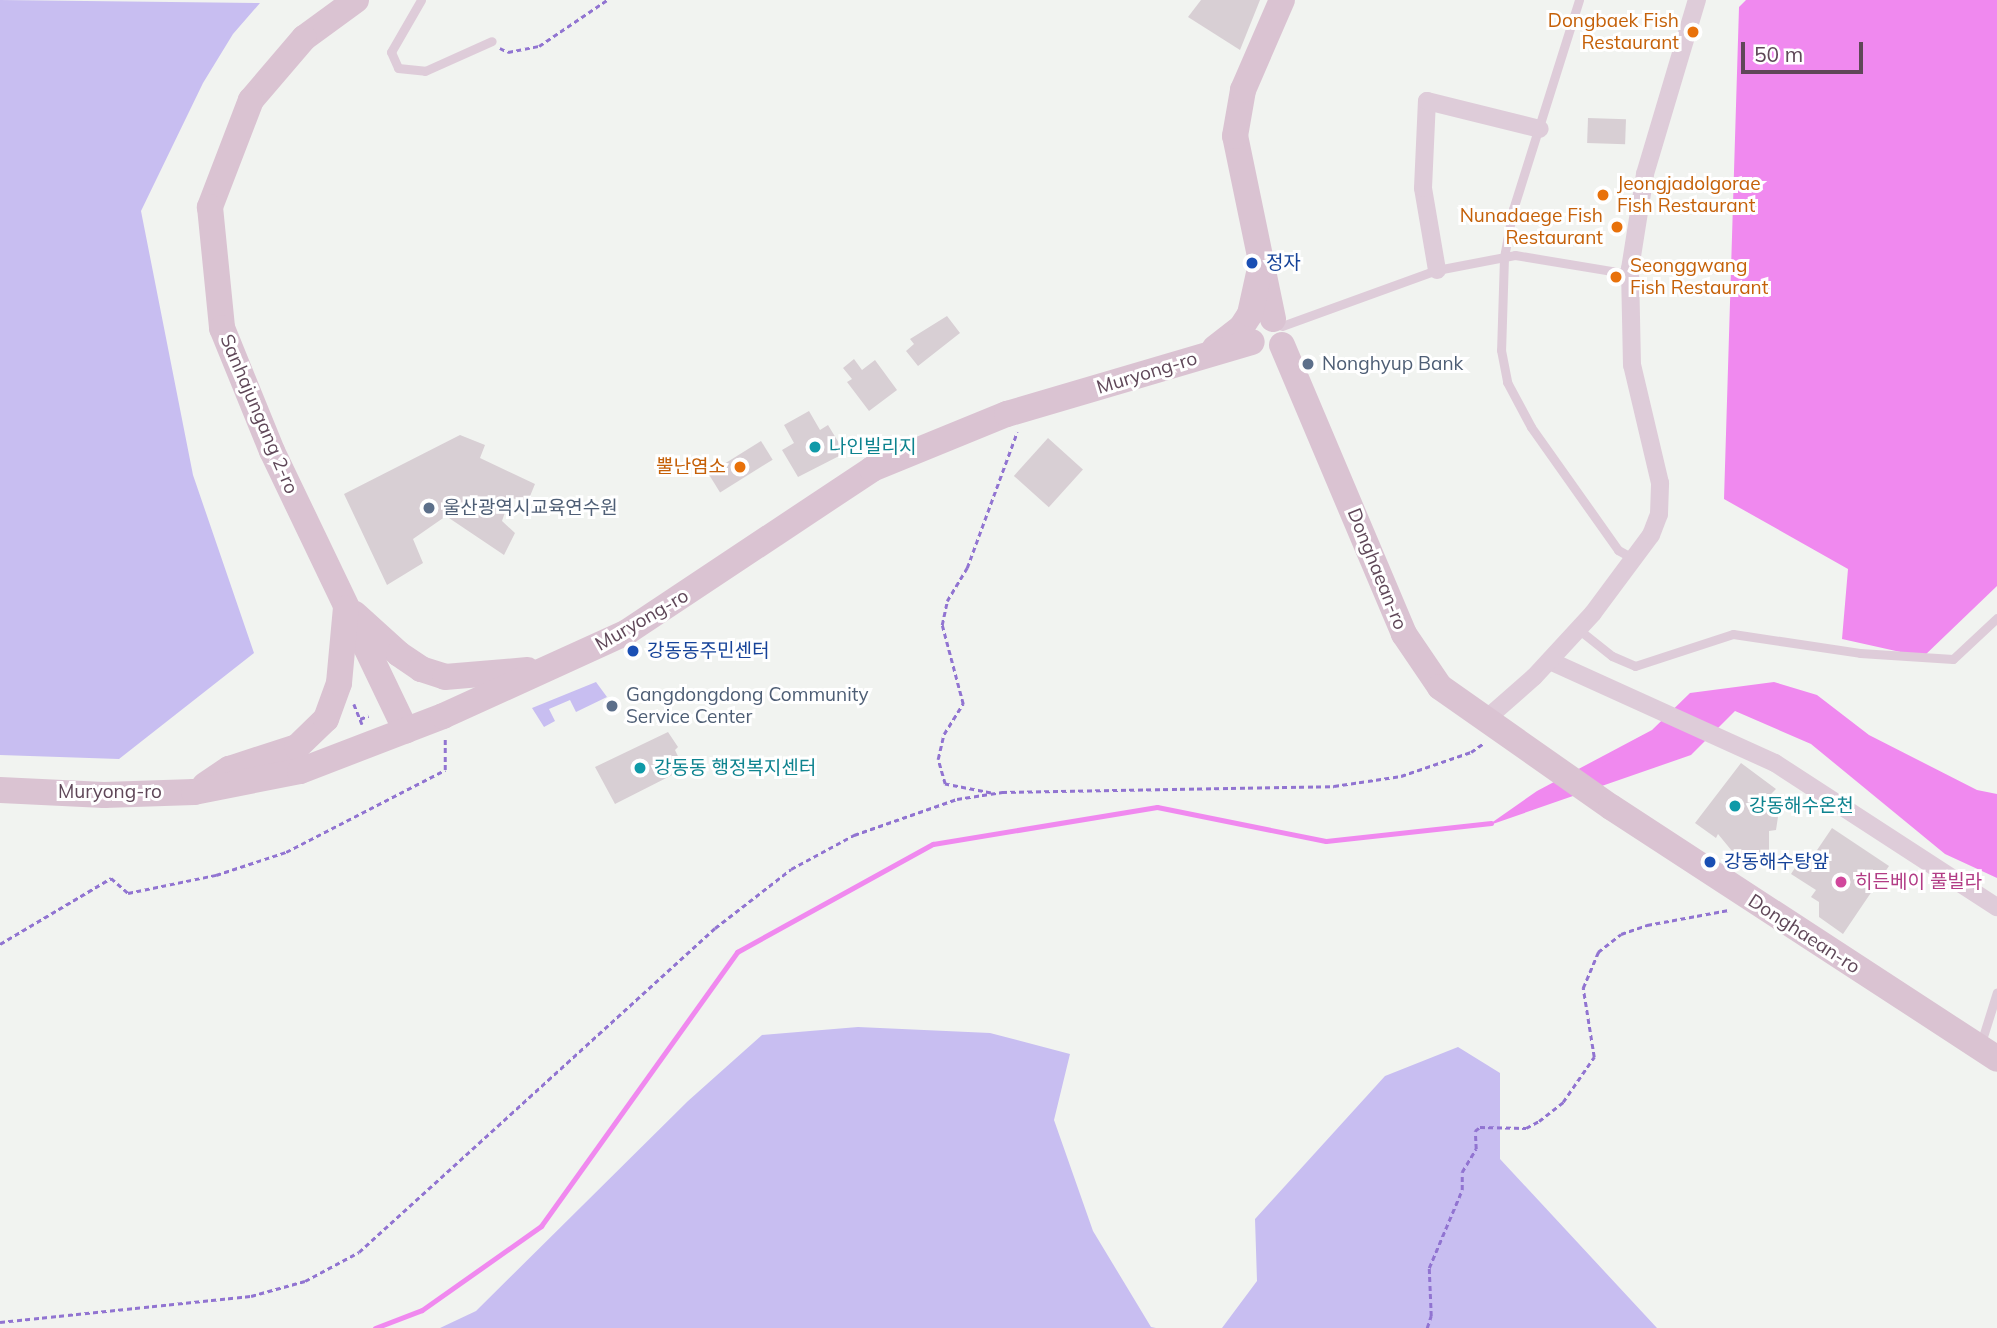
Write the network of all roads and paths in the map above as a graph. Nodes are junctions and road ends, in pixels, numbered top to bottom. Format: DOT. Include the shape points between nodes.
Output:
graph roads {
  1 [pos="356,0"];
  2 [pos="421,0"];
  3 [pos="607,0"];
  4 [pos="1579,0"];
  5 [pos="1697,0"];
  6 [pos="1283,2"];
  7 [pos="492,41"];
  8 [pos="1540,129"];
  9 [pos="1260,257"];
  10 [pos="1503,257"];
  11 [pos="1437,270"];
  12 [pos="1630,274"];
  13 [pos="1279,330"];
  14 [pos="1205,356"];
  15 [pos="1025,409"];
  16 [pos="1634,559"];
  17 [pos="346,606"];
  18 [pos="1997,618"];
  19 [pos="1578,629"];
  20 [pos="1550,661"];
  21 [pos="542,671"];
  22 [pos="346,699"];
  23 [pos="368,716"];
  24 [pos="443,716"];
  25 [pos="360,719"];
  26 [pos="1493,725"];
  27 [pos="364,729"];
  28 [pos="407,731"];
  29 [pos="0,790"];
  30 [pos="194,792"];
  31 [pos="995,793"];
  32 [pos="1755,902"];
  33 [pos="1997,907"];
  34 [pos="0,944"];
  35 [pos="1997,992"];
  36 [pos="1988,1054"];
  37 [pos="0,1322"];
  38 [pos="1427,1328"];
  1 -- 17 [label="main road, Sanhajungang 2-ro" via="304,38 251,100 210,208 222,328 272,452"];
  2 -- 7 [label="lane" via="391,52 398,68 425,71"];
  3 -- 7 [label="path" via="539,46 508,52"];
  4 -- 8 [label="lane"];
  5 -- 12 [label="street" via="1645,174"];
  6 -- 9 [label="main road, Donghaean-ro" via="1236,113 1235,136"];
  8 -- 10 [label="lane" via="1513,209"];
  8 -- 11 [label="street" via="1427,101 1423,188"];
  9 -- 13 [label="main road, Donghaean-ro"];
  9 -- 14 [label="main road" via="1250,314 1241,328"];
  10 -- 11 [label="lane"];
  10 -- 12 [label="lane"];
  10 -- 16 [label="lane" via="1501,350 1507,382 1571,489 1618,550"];
  11 -- 13 [label="lane"];
  12 -- 16 [label="street" via="1632,365 1661,498 1651,535"];
  13 -- 14 [label="main road, Muryong-ro" via="1266,352 1252,342"];
  13 -- 26 [label="main road, Donghaean-ro" via="1416,657 1452,698"];
  14 -- 15 [label="main road, Muryong-ro"];
  15 -- 21 [label="main road, Muryong-ro" via="872,469 667,608"];
  15 -- 31 [label="path" via="978,541 947,601 942,625 963,704 944,734 939,759 945,784"];
  16 -- 19 [label="street"];
  17 -- 21 [label="main road" via="400,654 445,677 471,678 509,669"];
  17 -- 28 [label="main road, Sanhajungang 2-ro"];
  17 -- 30 [label="main road" via="339,683 326,719 297,747 229,769"];
  18 -- 19 [label="lane" via="1954,659 1860,653 1733,634 1635,666 1612,656"];
  19 -- 20 [label="street"];
  20 -- 26 [label="street"];
  20 -- 33 [label="street" via="1774,763"];
  21 -- 24 [label="main road, Muryong-ro"];
  22 -- 25 [label="path" via="352,701"];
  23 -- 25 [label="path"];
  24 -- 28 [label="main road, Muryong-ro"];
  24 -- 34 [label="path" via="446,770 416,789 286,852 216,875 128,893 111,878"];
  25 -- 27 [label="path"];
  26 -- 31 [label="path" via="1471,752 1438,765 1334,786"];
  26 -- 32 [label="main road, Donghaean-ro"];
  28 -- 30 [label="main road, Muryong-ro" via="300,771"];
  29 -- 30 [label="main road, Muryong-ro" via="104,795"];
  31 -- 37 [label="path" via="957,799 854,835 792,869 715,928 359,1252 331,1267 280,1290 251,1296"];
  32 -- 36 [label="main road, Donghaean-ro"];
  32 -- 38 [label="path" via="1647,925 1621,934 1598,952 1583,988 1594,1057 1563,1101 1539,1121 1526,1128 1480,1127 1475,1131 1476,1149 1462,1172 1462,1191 1429,1268 1432,1316"];
  35 -- 36 [label="lane"];
}
